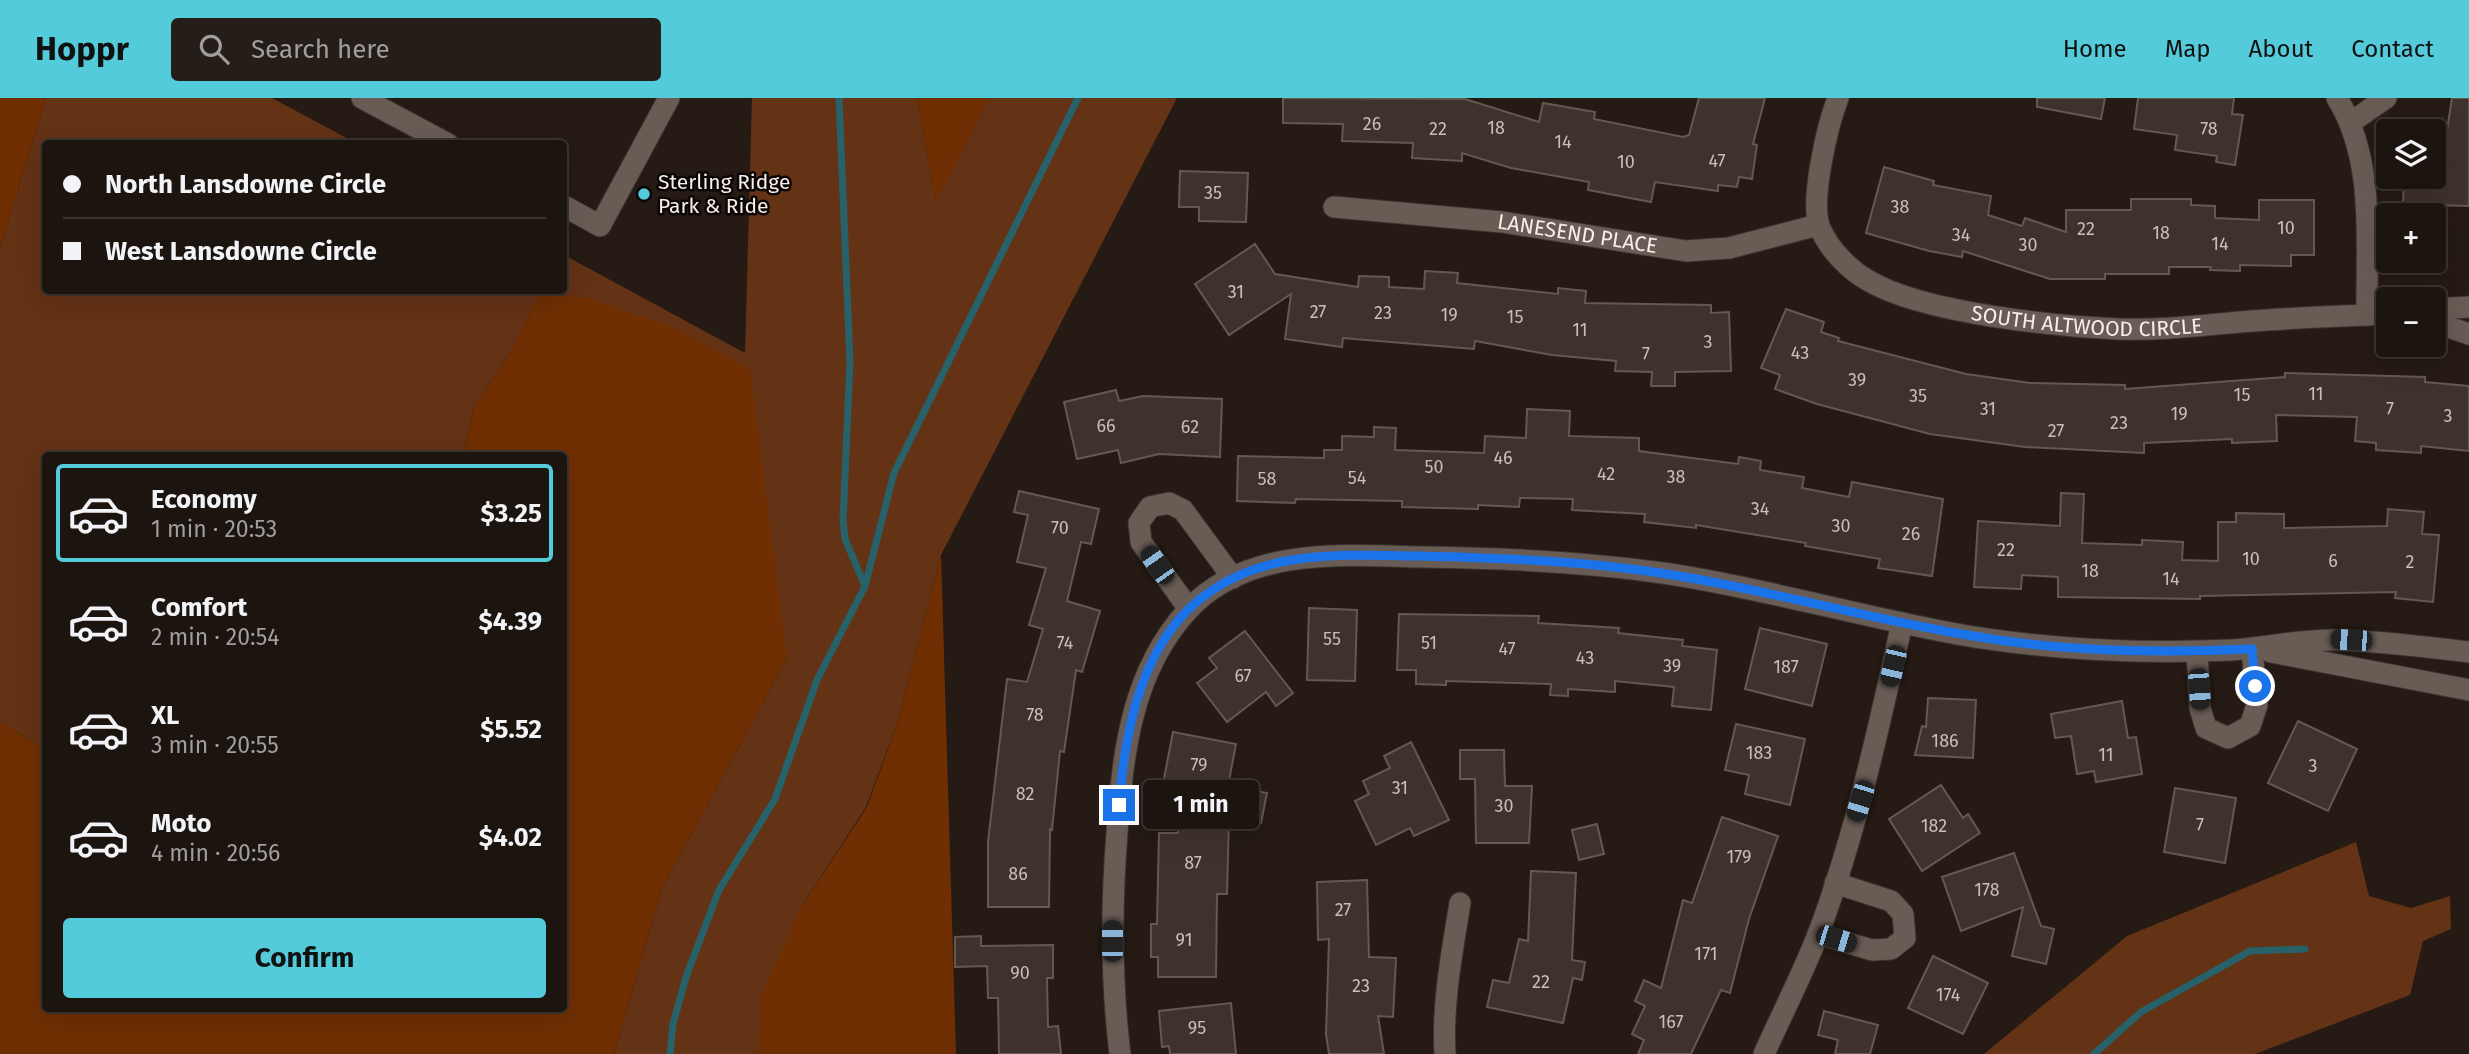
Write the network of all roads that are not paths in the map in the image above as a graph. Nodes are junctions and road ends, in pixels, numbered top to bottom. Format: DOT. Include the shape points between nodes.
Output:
graph roads {
  1 [pos="362,98"];
  2 [pos="669,98"];
  3 [pos="1838,98"];
  4 [pos="2337,98"];
  5 [pos="2386,98"];
  6 [pos="2350,122"];
  7 [pos="441,140"];
  8 [pos="1334,207"];
  9 [pos="567,208"];
  10 [pos="1818,225"];
  11 [pos="2469,307"];
  12 [pos="2446,308"];
  13 [pos="2367,315"];
  14 [pos="2376,315"];
  15 [pos="2446,326"];
  16 [pos="2469,334"];
  17 [pos="1233,578"];
  18 [pos="1189,609"];
  19 [pos="1902,623"];
  20 [pos="2252,649"];
  21 [pos="2197,651"];
  22 [pos="2469,652"];
  23 [pos="2469,690"];
  24 [pos="1835,883"];
  25 [pos="1460,903"];
  26 [pos="1818,934"];
  27 [pos="1120,1054"];
  28 [pos="1445,1054"];
  29 [pos="1764,1054"];
  1 -- 7 [label="street"];
  2 -- 9 [label="street" via="600,226"];
  3 -- 10 [label="street" via="1823,146"];
  4 -- 6 [label="street"];
  5 -- 6 [label="street"];
  6 -- 13 [label="street" via="2365,187"];
  8 -- 10 [label="street, LANESEND PLACE" via="1502,222 1686,251 1728,248"];
  10 -- 13 [label="street, SOUTH ALTWOOD CIRCLE" via="1833,251 1868,281 1945,306 2008,317 2096,327 2160,328"];
  11 -- 12 [label="street"];
  13 -- 14 [label="street, SOUTH ALTWOOD CIRCLE"];
  15 -- 16 [label="street"];
  17 -- 18 [label="street"];
  17 -- 18 [label="street" via="1183,510 1169,503 1150,507 1139,523 1141,542"];
  17 -- 19 [label="street" via="1303,558 1498,558 1673,575"];
  18 -- 27 [label="street" via="1148,670 1123,753 1112,929"];
  19 -- 21 [label="street" via="2033,645"];
  19 -- 24 [label="street" via="1860,801"];
  20 -- 21 [label="street"];
  20 -- 21 [label="street" via="2257,705 2250,726 2228,738 2206,728 2200,708"];
  20 -- 22 [label="street" via="2331,639"];
  20 -- 23 [label="street"];
  24 -- 26 [label="street"];
  24 -- 26 [label="street" via="1891,901 1903,914 1905,938 1891,949 1872,950"];
  25 -- 28 [label="street" via="1443,1028"];
  26 -- 29 [label="street"];
}
